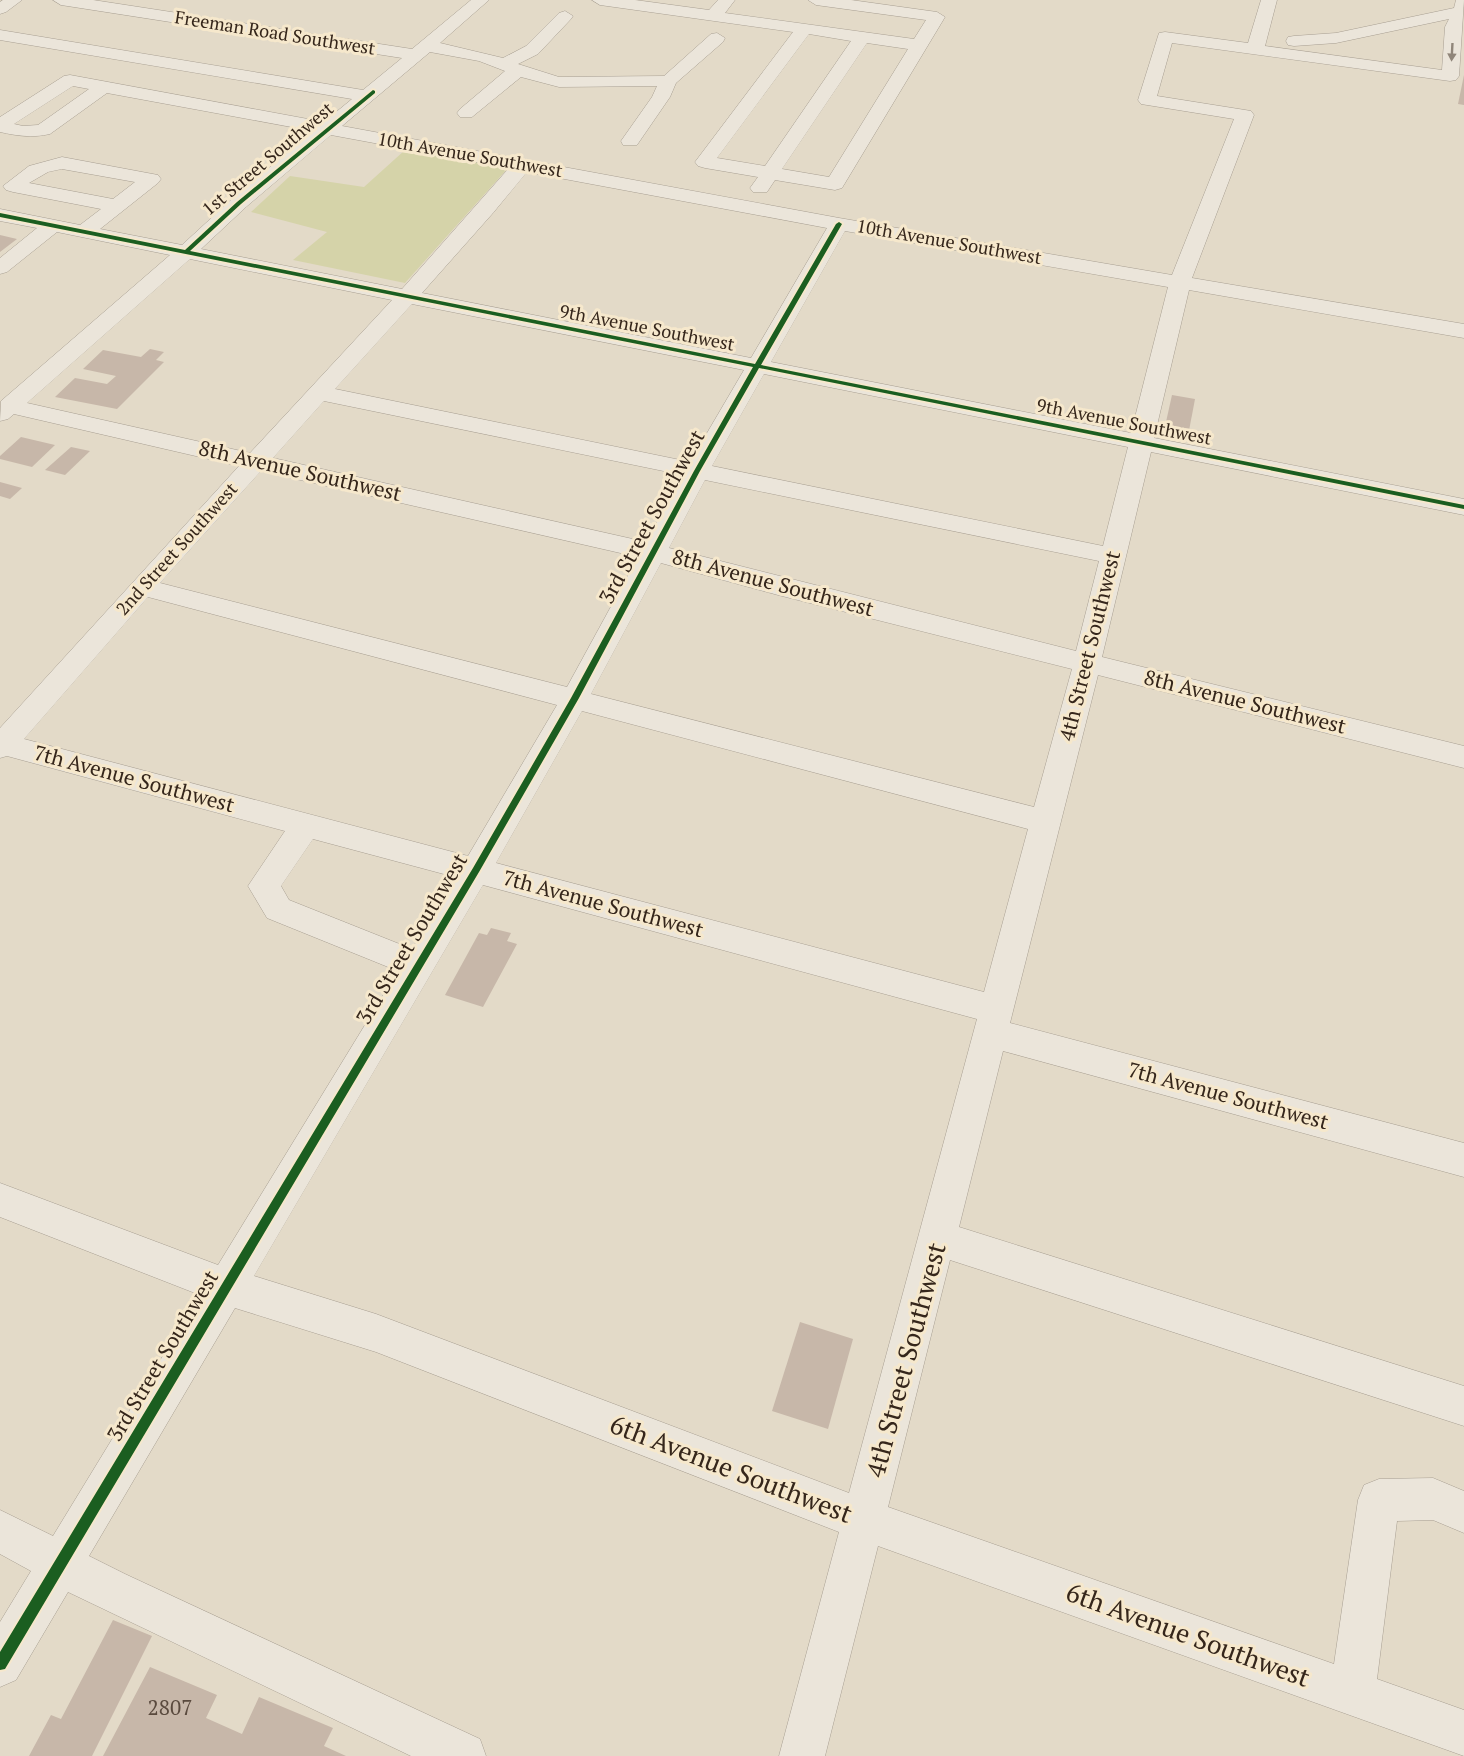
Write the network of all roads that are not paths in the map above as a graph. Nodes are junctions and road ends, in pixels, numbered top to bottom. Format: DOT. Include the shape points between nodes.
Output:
graph roads {
  1 [pos="14,0"];
  2 [pos="62,0"];
  3 [pos="481,0"];
  4 [pos="600,0"];
  5 [pos="727,0"];
  6 [pos="816,0"];
  7 [pos="1269,0"];
  8 [pos="1463,7"];
  9 [pos="0,9"];
  10 [pos="565,16"];
  11 [pos="713,16"];
  12 [pos="804,29"];
  13 [pos="0,35"];
  14 [pos="862,37"];
  15 [pos="717,38"];
  16 [pos="1256,44"];
  17 [pos="919,45"];
  18 [pos="423,51"];
  19 [pos="512,67"];
  20 [pos="668,81"];
  21 [pos="104,87"];
  22 [pos="368,96"];
  23 [pos="466,113"];
  24 [pos="0,126"];
  25 [pos="328,129"];
  26 [pos="630,141"];
  27 [pos="522,165"];
  28 [pos="769,173"];
  29 [pos="29,189"];
  30 [pos="117,206"];
  31 [pos="748,206"];
  32 [pos="0,213"];
  33 [pos="839,224"];
  34 [pos="53,226"];
  35 [pos="84,232"];
  36 [pos="186,253"];
  37 [pos="0,268"];
  38 [pos="1180,282"];
  39 [pos="407,297"];
  40 [pos="1464,331"];
  41 [pos="757,366"];
  42 [pos="320,393"];
  43 [pos="5,410"];
  44 [pos="1141,443"];
  45 [pos="257,461"];
  46 [pos="697,471"];
  47 [pos="1464,507"];
  48 [pos="653,552"];
  49 [pos="1113,556"];
  50 [pos="142,587"];
  51 [pos="1087,663"];
  52 [pos="575,698"];
  53 [pos="1,745"];
  54 [pos="1464,758"];
  55 [pos="1046,822"];
  56 [pos="306,825"];
  57 [pos="476,870"];
  58 [pos="417,965"];
  59 [pos="994,1021"];
  60 [pos="1464,1160"];
  61 [pos="0,1200"];
  62 [pos="938,1238"];
  63 [pos="226,1286"];
  64 [pos="1464,1406"];
  65 [pos="1464,1512"];
  66 [pos="864,1520"];
  67 [pos="0,1531"];
  68 [pos="59,1563"];
  69 [pos="0,1664"];
  70 [pos="1352,1694"];
  71 [pos="1464,1733"];
  72 [pos="463,1756"];
  73 [pos="802,1756"];
  1 -- 9 [label="street"];
  2 -- 18 [label="street, Freeman Road Southwest"];
  3 -- 18 [label="street, 1st Street Southwest"];
  4 -- 11 [label="street"];
  5 -- 11 [label="street"];
  6 -- 17 [label="street" via="937,17"];
  7 -- 16 [label="street"];
  8 -- 16 [label="street" via="1336,38"];
  8 -- 16 [label="street, one-way" via="1453,27 1450,76"];
  10 -- 19 [label="street"];
  11 -- 12 [label="street"];
  12 -- 14 [label="street"];
  12 -- 28 [label="street" via="705,162"];
  13 -- 22 [label="street"];
  14 -- 17 [label="street"];
  14 -- 28 [label="street"];
  15 -- 20 [label="street"];
  16 -- 38 [label="street, 4th Street Southwest" via="1165,37 1147,100 1245,114"];
  17 -- 28 [label="street" via="835,183"];
  18 -- 19 [label="street, Freeman Road Southwest" via="469,54"];
  18 -- 22 [label="street, 1st Street Southwest"];
  19 -- 20 [label="street, Freeman Road Southwest" via="548,80 571,83"];
  19 -- 23 [label="street"];
  20 -- 26 [label="street"];
  21 -- 24 [label="street, 10th Avenue Southwest" via="70,80"];
  21 -- 24 [label="street" via="43,130 23,132"];
  21 -- 25 [label="street, 10th Avenue Southwest"];
  22 -- 25 [label="street, 1st Street Southwest"];
  25 -- 27 [label="street, 10th Avenue Southwest"];
  25 -- 36 [label="street, 1st Street Southwest"];
  27 -- 31 [label="street, 10th Avenue Southwest"];
  27 -- 39 [label="street, 2nd Street Southwest"];
  28 -- 31 [label="street"];
  29 -- 30 [label="street"];
  29 -- 30 [label="street" via="13,186 48,163 151,179"];
  29 -- 32 [label="street"];
  30 -- 35 [label="street"];
  31 -- 33 [label="street, 10th Avenue Southwest"];
  32 -- 34 [label="street, 9th Avenue Southwest"];
  33 -- 38 [label="street, 10th Avenue Southwest"];
  33 -- 41 [label="street, 3rd Street Southwest"];
  34 -- 35 [label="street, 9th Avenue Southwest"];
  34 -- 37 [label="street"];
  35 -- 36 [label="street, 9th Avenue Southwest"];
  36 -- 39 [label="street, 9th Avenue Southwest"];
  36 -- 43 [label="street, 1st Street Southwest"];
  38 -- 40 [label="street, 10th Avenue Southwest"];
  38 -- 44 [label="street, 4th Street Southwest"];
  39 -- 41 [label="street, 9th Avenue Southwest"];
  39 -- 42 [label="street, 2nd Street Southwest"];
  41 -- 44 [label="street, 9th Avenue Southwest"];
  41 -- 46 [label="street, 3rd Street Southwest"];
  42 -- 45 [label="street, 2nd Street Southwest"];
  42 -- 46 [label="street"];
  43 -- 45 [label="street, 8th Avenue Southwest"];
  44 -- 47 [label="street, 9th Avenue Southwest"];
  44 -- 49 [label="street, 4th Street Southwest"];
  45 -- 48 [label="street, 8th Avenue Southwest"];
  45 -- 50 [label="street, 2nd Street Southwest"];
  46 -- 48 [label="street, 3rd Street Southwest"];
  46 -- 49 [label="street"];
  48 -- 51 [label="street, 8th Avenue Southwest"];
  48 -- 52 [label="street, 3rd Street Southwest"];
  49 -- 51 [label="street, 4th Street Southwest"];
  50 -- 52 [label="street"];
  50 -- 53 [label="street, 2nd Street Southwest"];
  51 -- 54 [label="street, 8th Avenue Southwest"];
  51 -- 55 [label="street, 4th Street Southwest"];
  52 -- 55 [label="street"];
  52 -- 57 [label="street, 3rd Street Southwest"];
  53 -- 56 [label="street, 7th Avenue Southwest"];
  55 -- 59 [label="street, 4th Street Southwest"];
  56 -- 57 [label="street, 7th Avenue Southwest"];
  56 -- 58 [label="street" via="264,886 278,909"];
  57 -- 58 [label="street, 3rd Street Southwest"];
  57 -- 59 [label="street, 7th Avenue Southwest"];
  58 -- 63 [label="street, 3rd Street Southwest"];
  59 -- 60 [label="street, 7th Avenue Southwest"];
  59 -- 62 [label="street, 4th Street Southwest"];
  61 -- 63 [label="street, 6th Avenue Southwest"];
  62 -- 64 [label="street"];
  62 -- 66 [label="street, 4th Street Southwest"];
  63 -- 66 [label="street, 6th Avenue Southwest" via="376,1333"];
  63 -- 68 [label="street, 3rd Street Southwest"];
  65 -- 70 [label="street" via="1433,1499 1379,1500"];
  66 -- 70 [label="street, 6th Avenue Southwest"];
  66 -- 73 [label="street, 4th Street Southwest"];
  67 -- 68 [label="street"];
  68 -- 69 [label="street, 3rd Street Southwest"];
  68 -- 72 [label="street"];
  70 -- 71 [label="street, 6th Avenue Southwest"];
}
